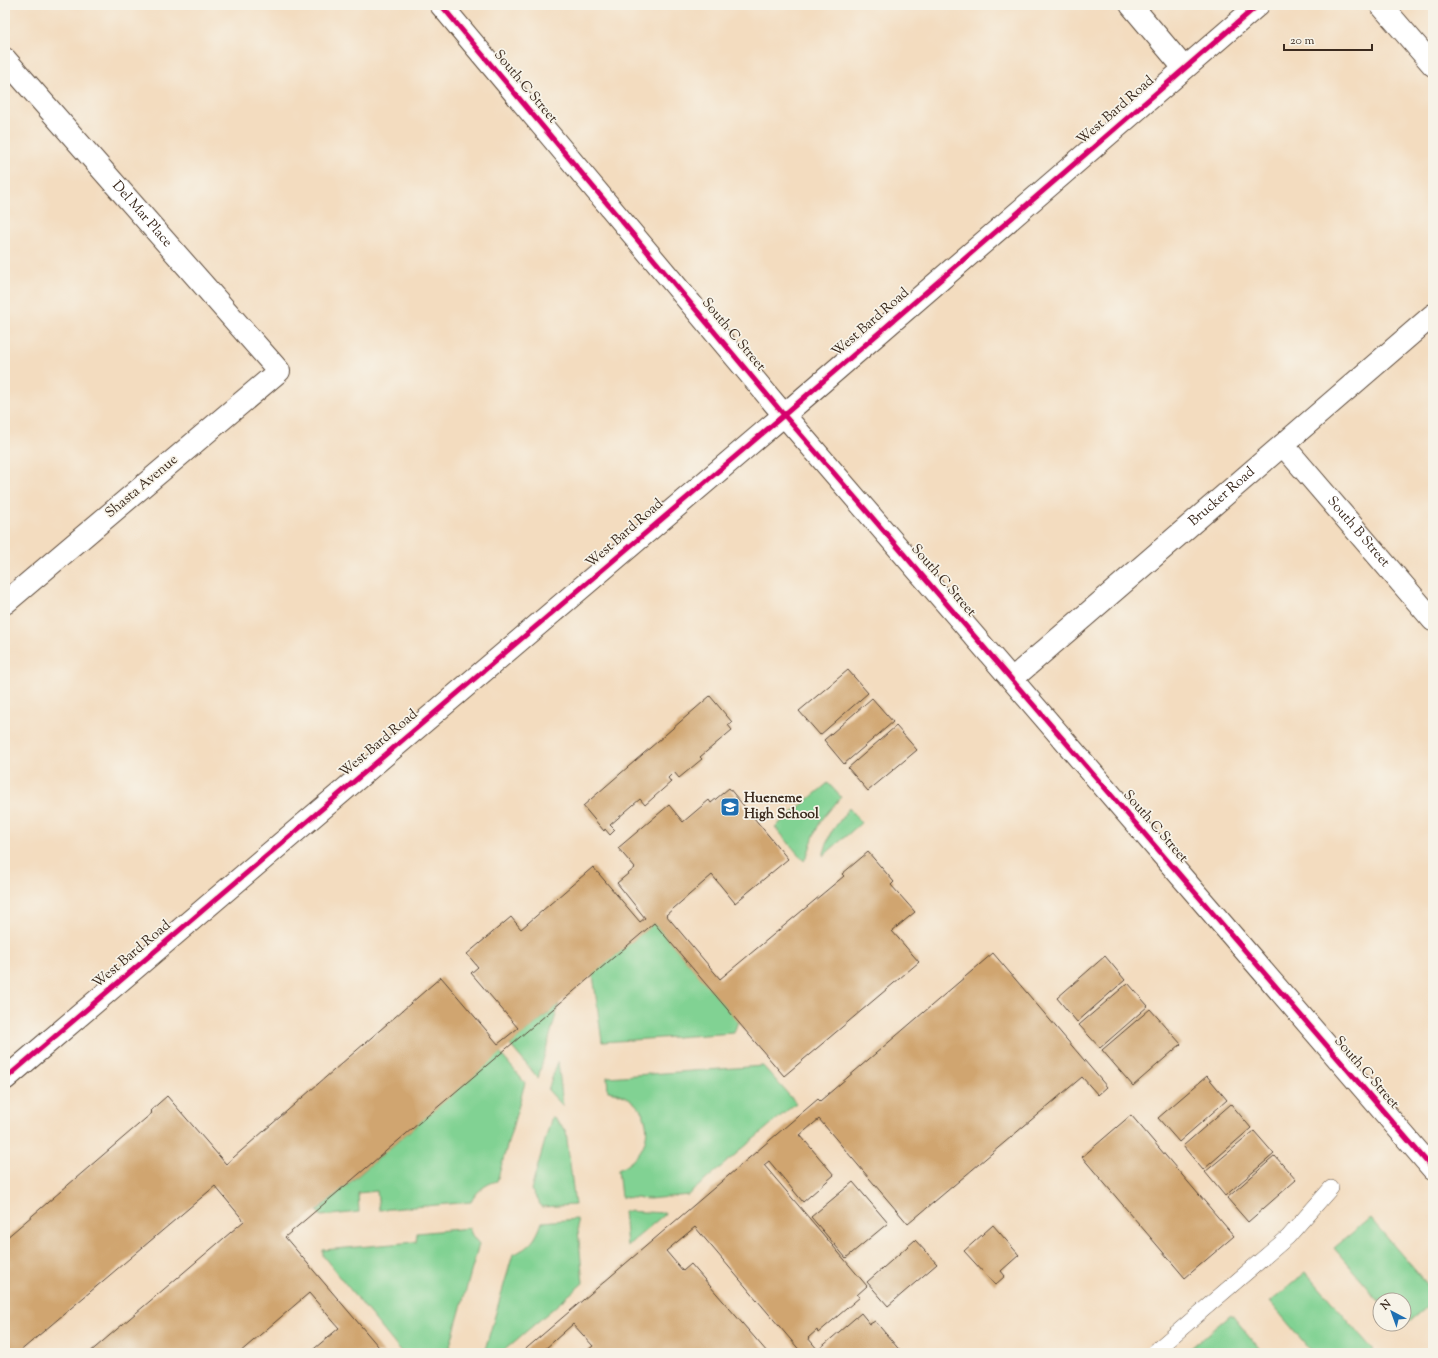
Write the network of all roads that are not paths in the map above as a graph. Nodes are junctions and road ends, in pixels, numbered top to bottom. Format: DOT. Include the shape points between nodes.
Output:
graph roads {
  1 [pos="440,5"];
  2 [pos="1131,5"];
  3 [pos="1258,5"];
  4 [pos="1381,5"];
  5 [pos="5,59"];
  6 [pos="1433,65"];
  7 [pos="1184,68"];
  8 [pos="1433,315"];
  9 [pos="279,371"];
  10 [pos="784,415"];
  11 [pos="1283,445"];
  12 [pos="6,601"];
  13 [pos="1433,620"];
  14 [pos="1012,679"];
  15 [pos="5,1079"];
  16 [pos="1433,1169"];
  17 [pos="1331,1188"];
  18 [pos="1153,1353"];
  1 -- 10 [label="street, South C Street"];
  2 -- 7 [label="street"];
  3 -- 7 [label="street, West Bard Road"];
  4 -- 6 [label="street"];
  5 -- 9 [label="street, Del Mar Place"];
  7 -- 10 [label="street, West Bard Road"];
  8 -- 11 [label="street, Brucker Road"];
  9 -- 12 [label="street, Shasta Avenue"];
  10 -- 14 [label="street, South C Street"];
  10 -- 15 [label="street, West Bard Road"];
  11 -- 13 [label="street, South B Street"];
  11 -- 14 [label="street, Brucker Road"];
  14 -- 16 [label="street, South C Street"];
  17 -- 18 [label="lane" via="1288,1237"];
}
